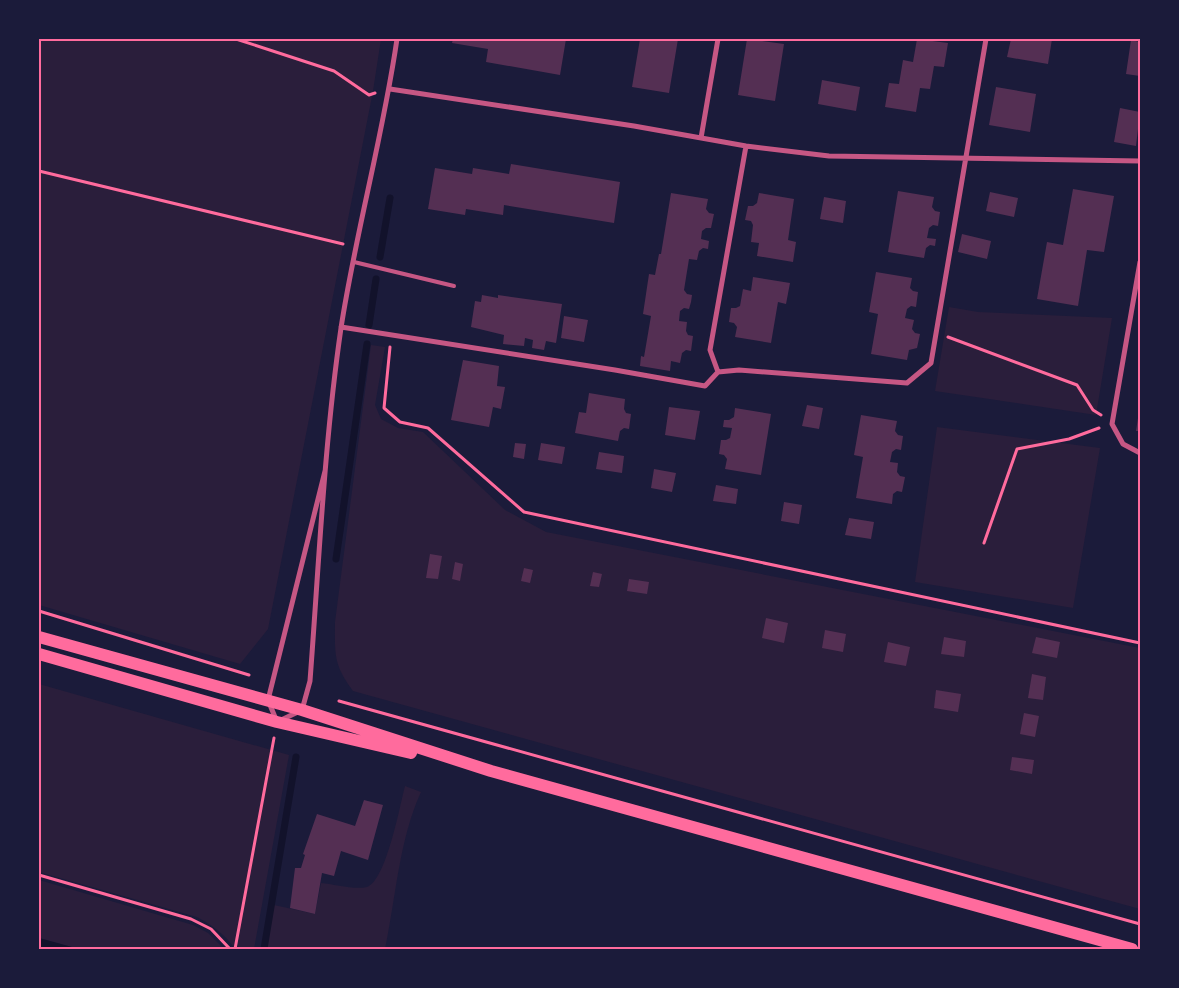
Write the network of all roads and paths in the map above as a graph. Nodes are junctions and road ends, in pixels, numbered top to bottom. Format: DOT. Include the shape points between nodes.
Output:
graph roads {
  1 [pos="236,39"];
  2 [pos="397,39"];
  3 [pos="718,39"];
  4 [pos="986,39"];
  5 [pos="390,89"];
  6 [pos="701,138"];
  7 [pos="746,146"];
  8 [pos="967,158"];
  9 [pos="1140,160"];
  10 [pos="39,172"];
  11 [pos="356,247"];
  12 [pos="354,262"];
  13 [pos="1140,262"];
  14 [pos="454,286"];
  15 [pos="341,327"];
  16 [pos="391,334"];
  17 [pos="938,334"];
  18 [pos="718,372"];
  19 [pos="1112,424"];
  20 [pos="1140,452"];
  21 [pos="325,471"];
  22 [pos="984,543"];
  23 [pos="39,611"];
  24 [pos="39,637"];
  25 [pos="1140,643"];
  26 [pos="39,654"];
  27 [pos="272,682"];
  28 [pos="268,700"];
  29 [pos="336,700"];
  30 [pos="302,710"];
  31 [pos="277,722"];
  32 [pos="491,771"];
  33 [pos="39,875"];
  34 [pos="1140,924"];
  35 [pos="230,949"];
  36 [pos="235,949"];
  37 [pos="1132,949"];
  1 -- 5 [label="path" via="334,71 368,95"];
  2 -- 5 [label="street"];
  3 -- 6 [label="street"];
  4 -- 8 [label="street"];
  5 -- 6 [label="street"];
  5 -- 11 [label="street"];
  6 -- 7 [label="street"];
  7 -- 8 [label="street" via="829,156"];
  7 -- 18 [label="street" via="710,350"];
  8 -- 9 [label="street"];
  8 -- 17 [label="street"];
  10 -- 11 [label="path"];
  11 -- 12 [label="street"];
  12 -- 14 [label="lane"];
  12 -- 15 [label="street"];
  13 -- 19 [label="street"];
  15 -- 16 [label="street"];
  15 -- 21 [label="street"];
  16 -- 18 [label="street" via="705,386"];
  16 -- 25 [label="path" via="384,408 400,422 428,428 524,512"];
  17 -- 18 [label="street" via="932,363 906,383 739,370"];
  17 -- 19 [label="path" via="1076,385 1093,410"];
  19 -- 20 [label="street" via="1123,444"];
  19 -- 22 [label="path" via="1069,439 1017,448"];
  21 -- 27 [label="street"];
  21 -- 30 [label="street" via="310,681"];
  23 -- 27 [label="path"];
  24 -- 28 [label="main road"];
  26 -- 31 [label="main road"];
  27 -- 28 [label="street"];
  28 -- 30 [label="main road"];
  28 -- 31 [label="street"];
  29 -- 34 [label="path"];
  30 -- 31 [label="street"];
  30 -- 32 [label="main road"];
  31 -- 32 [label="main road"];
  31 -- 36 [label="path"];
  32 -- 37 [label="main road"];
  33 -- 35 [label="path" via="191,919 211,929"];
}
